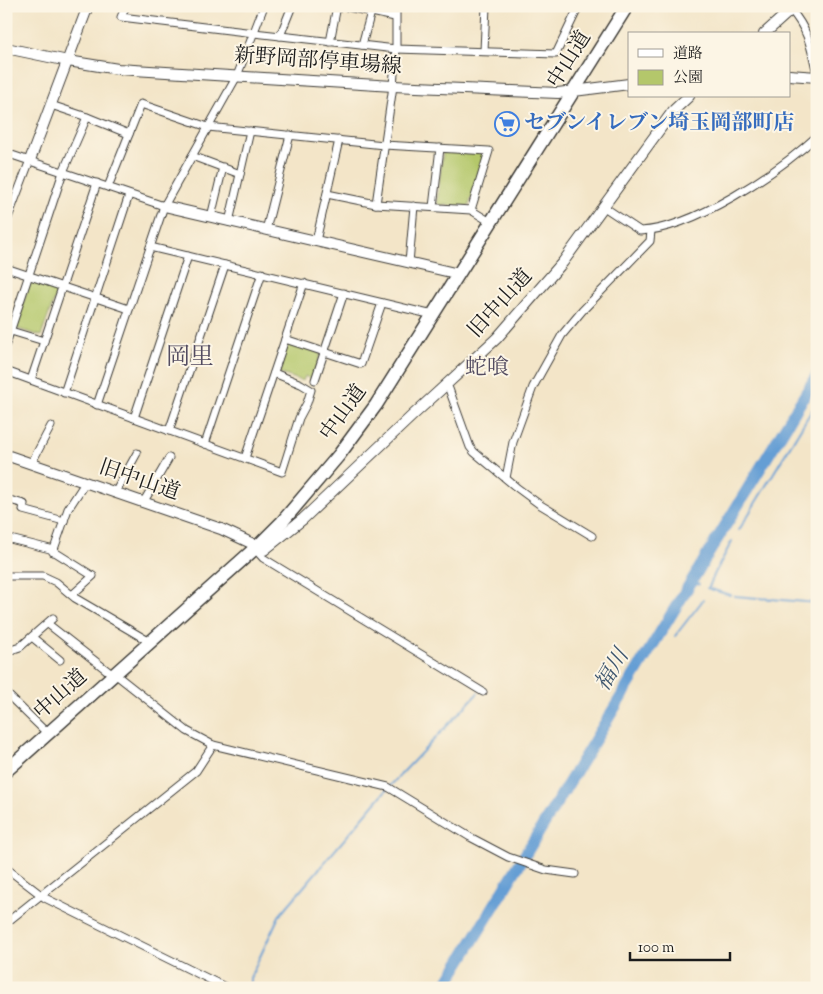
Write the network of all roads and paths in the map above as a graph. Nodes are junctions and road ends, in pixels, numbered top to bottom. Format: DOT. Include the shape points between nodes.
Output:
graph roads {
  1 [pos="88,6"];
  2 [pos="126,6"];
  3 [pos="264,6"];
  4 [pos="292,6"];
  5 [pos="337,6"];
  6 [pos="343,6"];
  7 [pos="396,6"];
  8 [pos="486,6"];
  9 [pos="579,6"];
  10 [pos="627,6"];
  11 [pos="793,8"];
  12 [pos="371,12"];
  13 [pos="395,17"];
  14 [pos="766,32"];
  15 [pos="254,33"];
  16 [pos="280,36"];
  17 [pos="330,42"];
  18 [pos="362,45"];
  19 [pos="6,48"];
  20 [pos="396,49"];
  21 [pos="484,51"];
  22 [pos="68,61"];
  23 [pos="790,74"];
  24 [pos="237,76"];
  25 [pos="817,76"];
  26 [pos="628,84"];
  27 [pos="393,86"];
  28 [pos="574,92"];
  29 [pos="687,98"];
  30 [pos="51,105"];
  31 [pos="86,118"];
  32 [pos="208,127"];
  33 [pos="250,132"];
  34 [pos="129,134"];
  35 [pos="290,135"];
  36 [pos="817,136"];
  37 [pos="339,140"];
  38 [pos="384,145"];
  39 [pos="440,148"];
  40 [pos="6,153"];
  41 [pos="192,156"];
  42 [pos="30,160"];
  43 [pos="223,168"];
  44 [pos="63,172"];
  45 [pos="240,174"];
  46 [pos="97,183"];
  47 [pos="108,187"];
  48 [pos="327,194"];
  49 [pos="129,195"];
  50 [pos="376,204"];
  51 [pos="164,206"];
  52 [pos="414,206"];
  53 [pos="604,207"];
  54 [pos="433,208"];
  55 [pos="471,210"];
  56 [pos="211,217"];
  57 [pos="229,222"];
  58 [pos="492,223"];
  59 [pos="6,224"];
  60 [pos="266,230"];
  61 [pos="651,231"];
  62 [pos="316,241"];
  63 [pos="150,247"];
  64 [pos="188,256"];
  65 [pos="409,262"];
  66 [pos="225,265"];
  67 [pos="6,268"];
  68 [pos="262,273"];
  69 [pos="460,274"];
  70 [pos="29,275"];
  71 [pos="304,283"];
  72 [pos="62,286"];
  73 [pos="344,293"];
  74 [pos="96,298"];
  75 [pos="382,303"];
  76 [pos="129,309"];
  77 [pos="434,315"];
  78 [pos="11,330"];
  79 [pos="285,339"];
  80 [pos="44,341"];
  81 [pos="6,344"];
  82 [pos="325,352"];
  83 [pos="6,371"];
  84 [pos="274,373"];
  85 [pos="31,380"];
  86 [pos="315,380"];
  87 [pos="446,384"];
  88 [pos="64,393"];
  89 [pos="97,405"];
  90 [pos="134,418"];
  91 [pos="52,426"];
  92 [pos="169,431"];
  93 [pos="205,444"];
  94 [pos="137,453"];
  95 [pos="6,455"];
  96 [pos="169,458"];
  97 [pos="245,458"];
  98 [pos="31,464"];
  99 [pos="506,478"];
  100 [pos="85,483"];
  101 [pos="115,493"];
  102 [pos="6,499"];
  103 [pos="143,502"];
  104 [pos="295,507"];
  105 [pos="310,510"];
  106 [pos="64,521"];
  107 [pos="592,536"];
  108 [pos="6,538"];
  109 [pos="255,549"];
  110 [pos="53,552"];
  111 [pos="6,576"];
  112 [pos="72,595"];
  113 [pos="32,637"];
  114 [pos="150,642"];
  115 [pos="6,643"];
  116 [pos="9,652"];
  117 [pos="60,660"];
  118 [pos="114,674"];
  119 [pos="483,692"];
  120 [pos="6,693"];
  121 [pos="48,734"];
  122 [pos="213,745"];
  123 [pos="6,771"];
  124 [pos="6,868"];
  125 [pos="575,874"];
  126 [pos="41,896"];
  127 [pos="6,923"];
  128 [pos="227,988"];
  1 -- 22 [label="street"];
  2 -- 15 [label="street" via="122,17"];
  3 -- 15 [label="street"];
  4 -- 16 [label="street"];
  5 -- 17 [label="street"];
  6 -- 12 [label="street"];
  7 -- 13 [label="street"];
  8 -- 21 [label="street"];
  9 -- 21 [label="street" via="556,54"];
  10 -- 28 [label="highway, 中山道"];
  11 -- 14 [label="street"];
  11 -- 25 [label="street" via="808,35"];
  12 -- 13 [label="street"];
  12 -- 18 [label="street"];
  13 -- 20 [label="street"];
  15 -- 16 [label="street"];
  15 -- 24 [label="street"];
  16 -- 17 [label="street"];
  17 -- 18 [label="street"];
  18 -- 20 [label="street"];
  19 -- 22 [label="street, 新野岡部停車場線"];
  20 -- 21 [label="street"];
  20 -- 27 [label="street"];
  22 -- 24 [label="street, 新野岡部停車場線" via="118,69"];
  22 -- 30 [label="street"];
  23 -- 25 [label="street"];
  24 -- 27 [label="street, 新野岡部停車場線"];
  24 -- 32 [label="street"];
  26 -- 28 [label="street, 新野岡部停車場線"];
  27 -- 28 [label="street, 新野岡部停車場線"];
  27 -- 38 [label="street"];
  28 -- 58 [label="highway, 中山道"];
  29 -- 53 [label="street, 旧中山道" via="673,111"];
  30 -- 31 [label="street"];
  30 -- 42 [label="street"];
  31 -- 34 [label="street"];
  31 -- 44 [label="street"];
  32 -- 33 [label="street"];
  32 -- 34 [label="street" via="141,104"];
  32 -- 41 [label="street"];
  33 -- 35 [label="street"];
  33 -- 45 [label="street"];
  34 -- 47 [label="street"];
  35 -- 37 [label="street"];
  35 -- 60 [label="street"];
  36 -- 61 [label="street" via="743,191 706,211"];
  37 -- 38 [label="street"];
  37 -- 48 [label="street"];
  38 -- 39 [label="street"];
  38 -- 50 [label="street"];
  39 -- 54 [label="street"];
  39 -- 55 [label="street" via="489,151"];
  40 -- 42 [label="street"];
  41 -- 43 [label="street"];
  41 -- 51 [label="street"];
  42 -- 44 [label="street"];
  42 -- 59 [label="street"];
  43 -- 45 [label="street"];
  43 -- 56 [label="street"];
  44 -- 46 [label="street"];
  44 -- 70 [label="street"];
  45 -- 57 [label="street"];
  46 -- 47 [label="street"];
  46 -- 72 [label="street"];
  47 -- 49 [label="street"];
  48 -- 50 [label="street"];
  48 -- 62 [label="street"];
  49 -- 51 [label="street"];
  49 -- 74 [label="street"];
  50 -- 52 [label="street"];
  51 -- 56 [label="street"];
  51 -- 63 [label="street"];
  52 -- 54 [label="street"];
  52 -- 65 [label="street"];
  53 -- 61 [label="street" via="640,231"];
  53 -- 87 [label="street, 旧中山道" via="563,262 497,338"];
  54 -- 55 [label="street"];
  55 -- 58 [label="street"];
  56 -- 57 [label="street"];
  57 -- 60 [label="street"];
  58 -- 69 [label="highway, 中山道"];
  60 -- 62 [label="street"];
  61 -- 99 [label="street" via="650,241 562,335 533,387 521,417"];
  62 -- 65 [label="street"];
  63 -- 64 [label="street"];
  63 -- 76 [label="street"];
  64 -- 66 [label="street"];
  64 -- 90 [label="street"];
  65 -- 69 [label="street"];
  66 -- 68 [label="street"];
  66 -- 92 [label="street"];
  67 -- 70 [label="street"];
  68 -- 71 [label="street"];
  68 -- 93 [label="street"];
  69 -- 77 [label="highway, 中山道"];
  70 -- 72 [label="street"];
  70 -- 78 [label="street"];
  71 -- 73 [label="street"];
  71 -- 79 [label="street"];
  72 -- 74 [label="street"];
  72 -- 80 [label="street"];
  73 -- 75 [label="street"];
  73 -- 82 [label="street"];
  74 -- 76 [label="street"];
  74 -- 88 [label="street"];
  75 -- 77 [label="street"];
  75 -- 82 [label="street" via="361,364"];
  76 -- 89 [label="street"];
  77 -- 104 [label="highway, 中山道" via="376,405"];
  78 -- 80 [label="street"];
  78 -- 81 [label="street"];
  79 -- 82 [label="street"];
  79 -- 84 [label="street"];
  80 -- 85 [label="street"];
  82 -- 86 [label="street"];
  83 -- 85 [label="street"];
  84 -- 97 [label="street"];
  84 -- 97 [label="street" via="312,390 299,418 282,472"];
  85 -- 88 [label="street"];
  87 -- 99 [label="street" via="470,447"];
  87 -- 105 [label="street, 旧中山道"];
  88 -- 89 [label="street"];
  89 -- 90 [label="street"];
  90 -- 92 [label="street"];
  91 -- 98 [label="street"];
  92 -- 93 [label="street"];
  93 -- 97 [label="street"];
  94 -- 101 [label="street"];
  95 -- 98 [label="street, 旧中山道"];
  96 -- 103 [label="street"];
  98 -- 100 [label="street, 旧中山道"];
  99 -- 107 [label="street" via="539,504"];
  100 -- 101 [label="street, 旧中山道"];
  100 -- 106 [label="street"];
  101 -- 103 [label="street, 旧中山道"];
  102 -- 106 [label="street" via="24,504 23,510"];
  103 -- 109 [label="street, 旧中山道" via="221,529 251,543"];
  104 -- 105 [label="street"];
  104 -- 109 [label="highway, 中山道"];
  105 -- 109 [label="street, 旧中山道" via="264,550"];
  106 -- 110 [label="street"];
  108 -- 110 [label="street"];
  109 -- 114 [label="highway, 中山道"];
  109 -- 119 [label="street" via="264,558"];
  110 -- 112 [label="street" via="93,576"];
  111 -- 112 [label="street" via="43,576"];
  112 -- 114 [label="street"];
  113 -- 116 [label="street"];
  113 -- 117 [label="street"];
  113 -- 118 [label="street" via="51,621"];
  114 -- 118 [label="highway, 中山道"];
  115 -- 116 [label="street"];
  118 -- 121 [label="highway, 中山道"];
  118 -- 122 [label="street" via="187,731"];
  120 -- 121 [label="street"];
  121 -- 123 [label="highway, 中山道"];
  122 -- 125 [label="street" via="388,787 508,857 546,870"];
  122 -- 126 [label="street" via="196,771"];
  124 -- 126 [label="street"];
  126 -- 127 [label="street"];
  126 -- 128 [label="street"];
}
